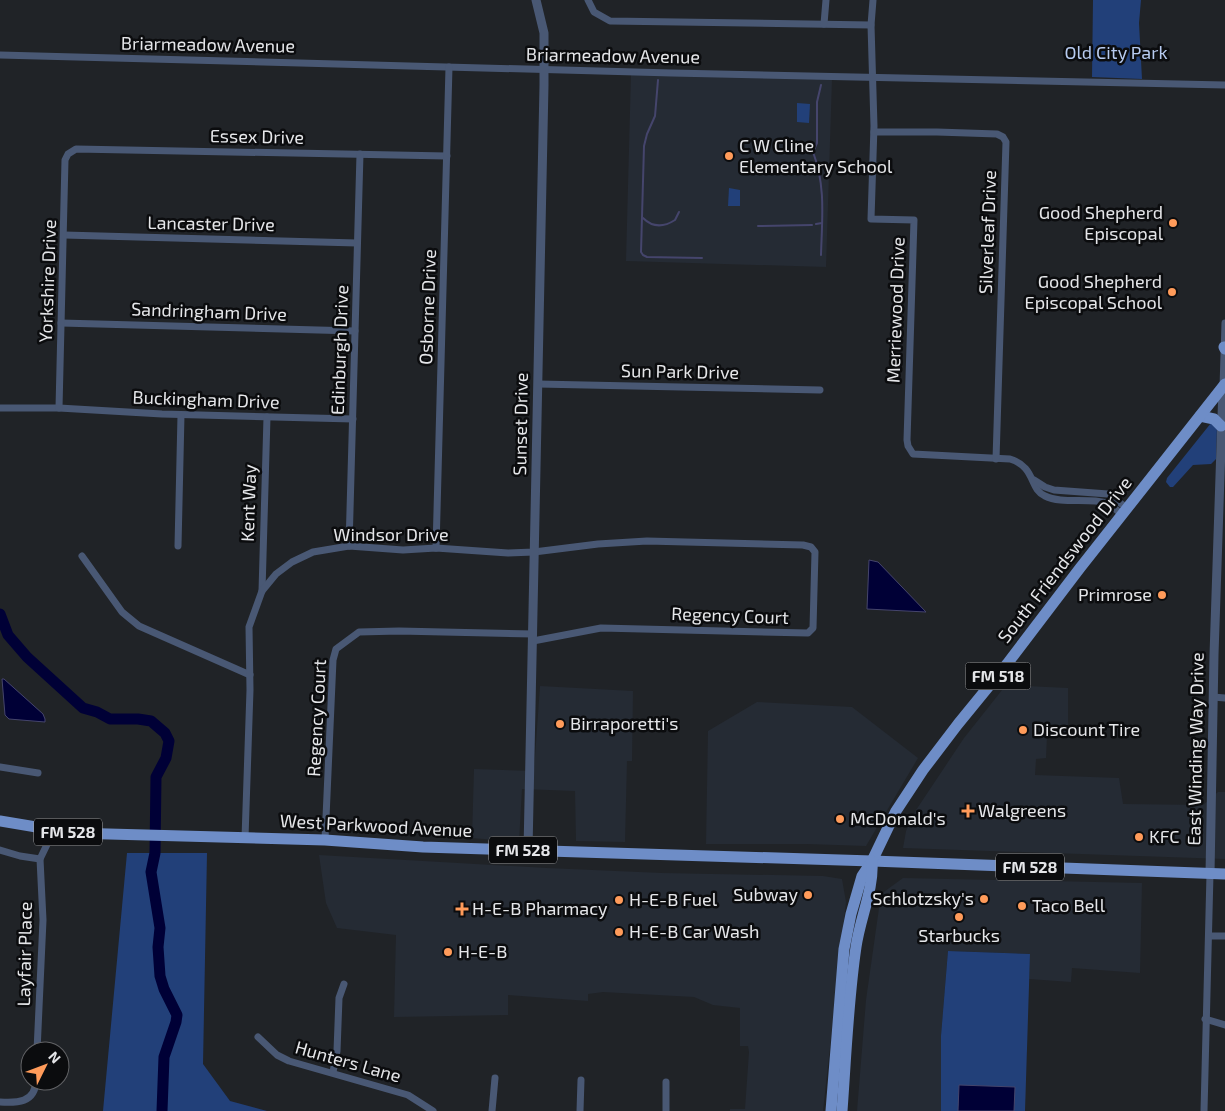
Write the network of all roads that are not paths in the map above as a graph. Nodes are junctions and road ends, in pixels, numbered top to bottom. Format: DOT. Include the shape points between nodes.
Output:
graph roads {
  1 [pos="536,0"];
  2 [pos="588,0"];
  3 [pos="826,0"];
  4 [pos="872,0"];
  5 [pos="824,24"];
  6 [pos="871,25"];
  7 [pos="0,55"];
  8 [pos="450,67"];
  9 [pos="544,69"];
  10 [pos="873,76"];
  11 [pos="1225,84"];
  12 [pos="874,132"];
  13 [pos="68,154"];
  14 [pos="360,154"];
  15 [pos="447,156"];
  16 [pos="64,235"];
  17 [pos="358,243"];
  18 [pos="61,323"];
  19 [pos="1225,323"];
  20 [pos="355,331"];
  21 [pos="1224,348"];
  22 [pos="538,384"];
  23 [pos="1224,385"];
  24 [pos="820,390"];
  25 [pos="0,408"];
  26 [pos="59,408"];
  27 [pos="181,415"];
  28 [pos="1200,416"];
  29 [pos="266,417"];
  30 [pos="353,419"];
  31 [pos="1221,426"];
  32 [pos="996,459"];
  33 [pos="1034,480"];
  34 [pos="1084,491"];
  35 [pos="1083,501"];
  36 [pos="1125,511"];
  37 [pos="782,545"];
  38 [pos="178,546"];
  39 [pos="349,546"];
  40 [pos="436,548"];
  41 [pos="534,552"];
  42 [pos="82,556"];
  43 [pos="1221,589"];
  44 [pos="262,591"];
  45 [pos="533,637"];
  46 [pos="250,675"];
  47 [pos="1213,697"];
  48 [pos="1225,698"];
  49 [pos="0,767"];
  50 [pos="38,774"];
  51 [pos="0,821"];
  52 [pos="54,830"];
  53 [pos="245,838"];
  54 [pos="325,840"];
  55 [pos="0,850"];
  56 [pos="528,850"];
  57 [pos="40,859"];
  58 [pos="872,861"];
  59 [pos="1210,874"];
  60 [pos="1225,874"];
  61 [pos="1208,936"];
  62 [pos="1225,936"];
  63 [pos="344,984"];
  64 [pos="1205,1018"];
  65 [pos="1223,1025"];
  66 [pos="1205,1032"];
  67 [pos="258,1037"];
  68 [pos="37,1041"];
  69 [pos="332,1072"];
  70 [pos="495,1078"];
  71 [pos="581,1080"];
  72 [pos="666,1082"];
  73 [pos="34,1091"];
  74 [pos="0,1102"];
  75 [pos="433,1111"];
  76 [pos="492,1111"];
  77 [pos="580,1111"];
  78 [pos="666,1111"];
  79 [pos="831,1111"];
  80 [pos="842,1111"];
  81 [pos="1204,1111"];
  1 -- 9 [label="street, Sunset Drive" via="544,33"];
  2 -- 5 [label="street" via="594,12 610,21"];
  3 -- 5 [label="street"];
  4 -- 6 [label="street, Merriewood Drive"];
  5 -- 6 [label="street"];
  6 -- 10 [label="street, Merriewood Drive"];
  7 -- 8 [label="street, Briarmeadow Avenue"];
  8 -- 9 [label="street, Briarmeadow Avenue"];
  8 -- 15 [label="street, Osborne Drive"];
  9 -- 10 [label="street, Briarmeadow Avenue"];
  9 -- 22 [label="street, Sunset Drive"];
  10 -- 11 [label="street, Briarmeadow Avenue"];
  10 -- 12 [label="street, Merriewood Drive"];
  12 -- 32 [label="street, Merriewood Drive" via="871,219 914,220 907,440 910,451"];
  12 -- 32 [label="street, Silverleaf Drive" via="997,134 1006,142"];
  13 -- 14 [label="street, Essex Drive" via="76,149"];
  13 -- 16 [label="street, Yorkshire Drive" via="65,160"];
  14 -- 15 [label="street, Essex Drive"];
  14 -- 17 [label="street, Edinburgh Drive"];
  15 -- 40 [label="street, Osborne Drive"];
  16 -- 17 [label="street, Lancaster Drive"];
  16 -- 18 [label="street, Yorkshire Drive"];
  17 -- 20 [label="street, Edinburgh Drive"];
  18 -- 20 [label="street, Sandringham Drive"];
  18 -- 26 [label="street, Yorkshire Drive"];
  19 -- 21 [label="street"];
  20 -- 30 [label="street, Edinburgh Drive"];
  21 -- 23 [label="street"];
  22 -- 24 [label="street, Sun Park Drive"];
  22 -- 41 [label="street, Sunset Drive"];
  23 -- 28 [label="main road, South Friendswood Drive / FM 518"];
  23 -- 31 [label="street, East Winding Way Drive"];
  25 -- 26 [label="street, Buckingham Drive"];
  26 -- 27 [label="street, Buckingham Drive"];
  27 -- 29 [label="street, Buckingham Drive"];
  27 -- 38 [label="street"];
  28 -- 31 [label="main road" via="1214,418"];
  28 -- 36 [label="main road, South Friendswood Drive / FM 518"];
  29 -- 30 [label="street, Buckingham Drive"];
  29 -- 44 [label="street, Kent Way"];
  30 -- 39 [label="street, Edinburgh Drive"];
  31 -- 43 [label="street, East Winding Way Drive"];
  32 -- 33 [label="street" via="1018,462"];
  33 -- 34 [label="street" via="1054,490"];
  33 -- 35 [label="street" via="1036,488 1054,500"];
  34 -- 35 [label="street"];
  34 -- 36 [label="street" via="1108,494"];
  35 -- 36 [label="street" via="1108,504"];
  36 -- 58 [label="main road, South Friendswood Drive / FM 518" via="923,770 896,811"];
  37 -- 41 [label="street, Windsor Drive" via="647,541"];
  37 -- 45 [label="street, Regency Court" via="803,545 815,552 813,628 808,633 601,628"];
  39 -- 40 [label="street, Windsor Drive" via="403,550"];
  39 -- 44 [label="street, Windsor Drive" via="313,552 292,562"];
  40 -- 41 [label="street, Windsor Drive"];
  41 -- 45 [label="street, Sunset Drive"];
  42 -- 46 [label="street" via="122,612 139,626"];
  43 -- 47 [label="street, East Winding Way Drive"];
  44 -- 46 [label="street, Windsor Drive" via="249,627"];
  45 -- 54 [label="street, Regency Court" via="359,632 336,649"];
  45 -- 56 [label="street, Sunset Drive"];
  46 -- 53 [label="street, Windsor Drive"];
  47 -- 48 [label="street"];
  47 -- 59 [label="street, East Winding Way Drive"];
  49 -- 50 [label="street"];
  51 -- 52 [label="main road, West Parkwood Avenue / FM 528"];
  52 -- 53 [label="main road, West Parkwood Avenue / FM 528"];
  52 -- 57 [label="street, Layfair Place"];
  53 -- 54 [label="main road, West Parkwood Avenue / FM 528"];
  54 -- 56 [label="main road, West Parkwood Avenue / FM 528"];
  55 -- 57 [label="street"];
  56 -- 58 [label="main road, West Parkwood Avenue / FM 528"];
  57 -- 68 [label="street, Layfair Place" via="43,920"];
  58 -- 59 [label="main road, FM 528"];
  58 -- 79 [label="main road, South Friendswood Drive / FM 518" via="862,876 844,949"];
  58 -- 80 [label="main road, South Friendswood Drive / FM 518" via="873,875 856,946 849,1004"];
  59 -- 60 [label="main road, FM 528"];
  59 -- 61 [label="street, East Winding Way Drive"];
  61 -- 62 [label="street"];
  61 -- 64 [label="street, East Winding Way Drive"];
  63 -- 69 [label="street" via="339,998 337,1051"];
  64 -- 65 [label="street"];
  64 -- 66 [label="street, East Winding Way Drive"];
  65 -- 66 [label="street"];
  66 -- 81 [label="street, East Winding Way Drive"];
  67 -- 69 [label="street, Hunters Lane" via="288,1061"];
  69 -- 75 [label="street, Hunters Lane" via="408,1095"];
  70 -- 76 [label="street"];
  71 -- 77 [label="street"];
  72 -- 78 [label="street"];
  73 -- 74 [label="street" via="30,1097 18,1103"];
}
